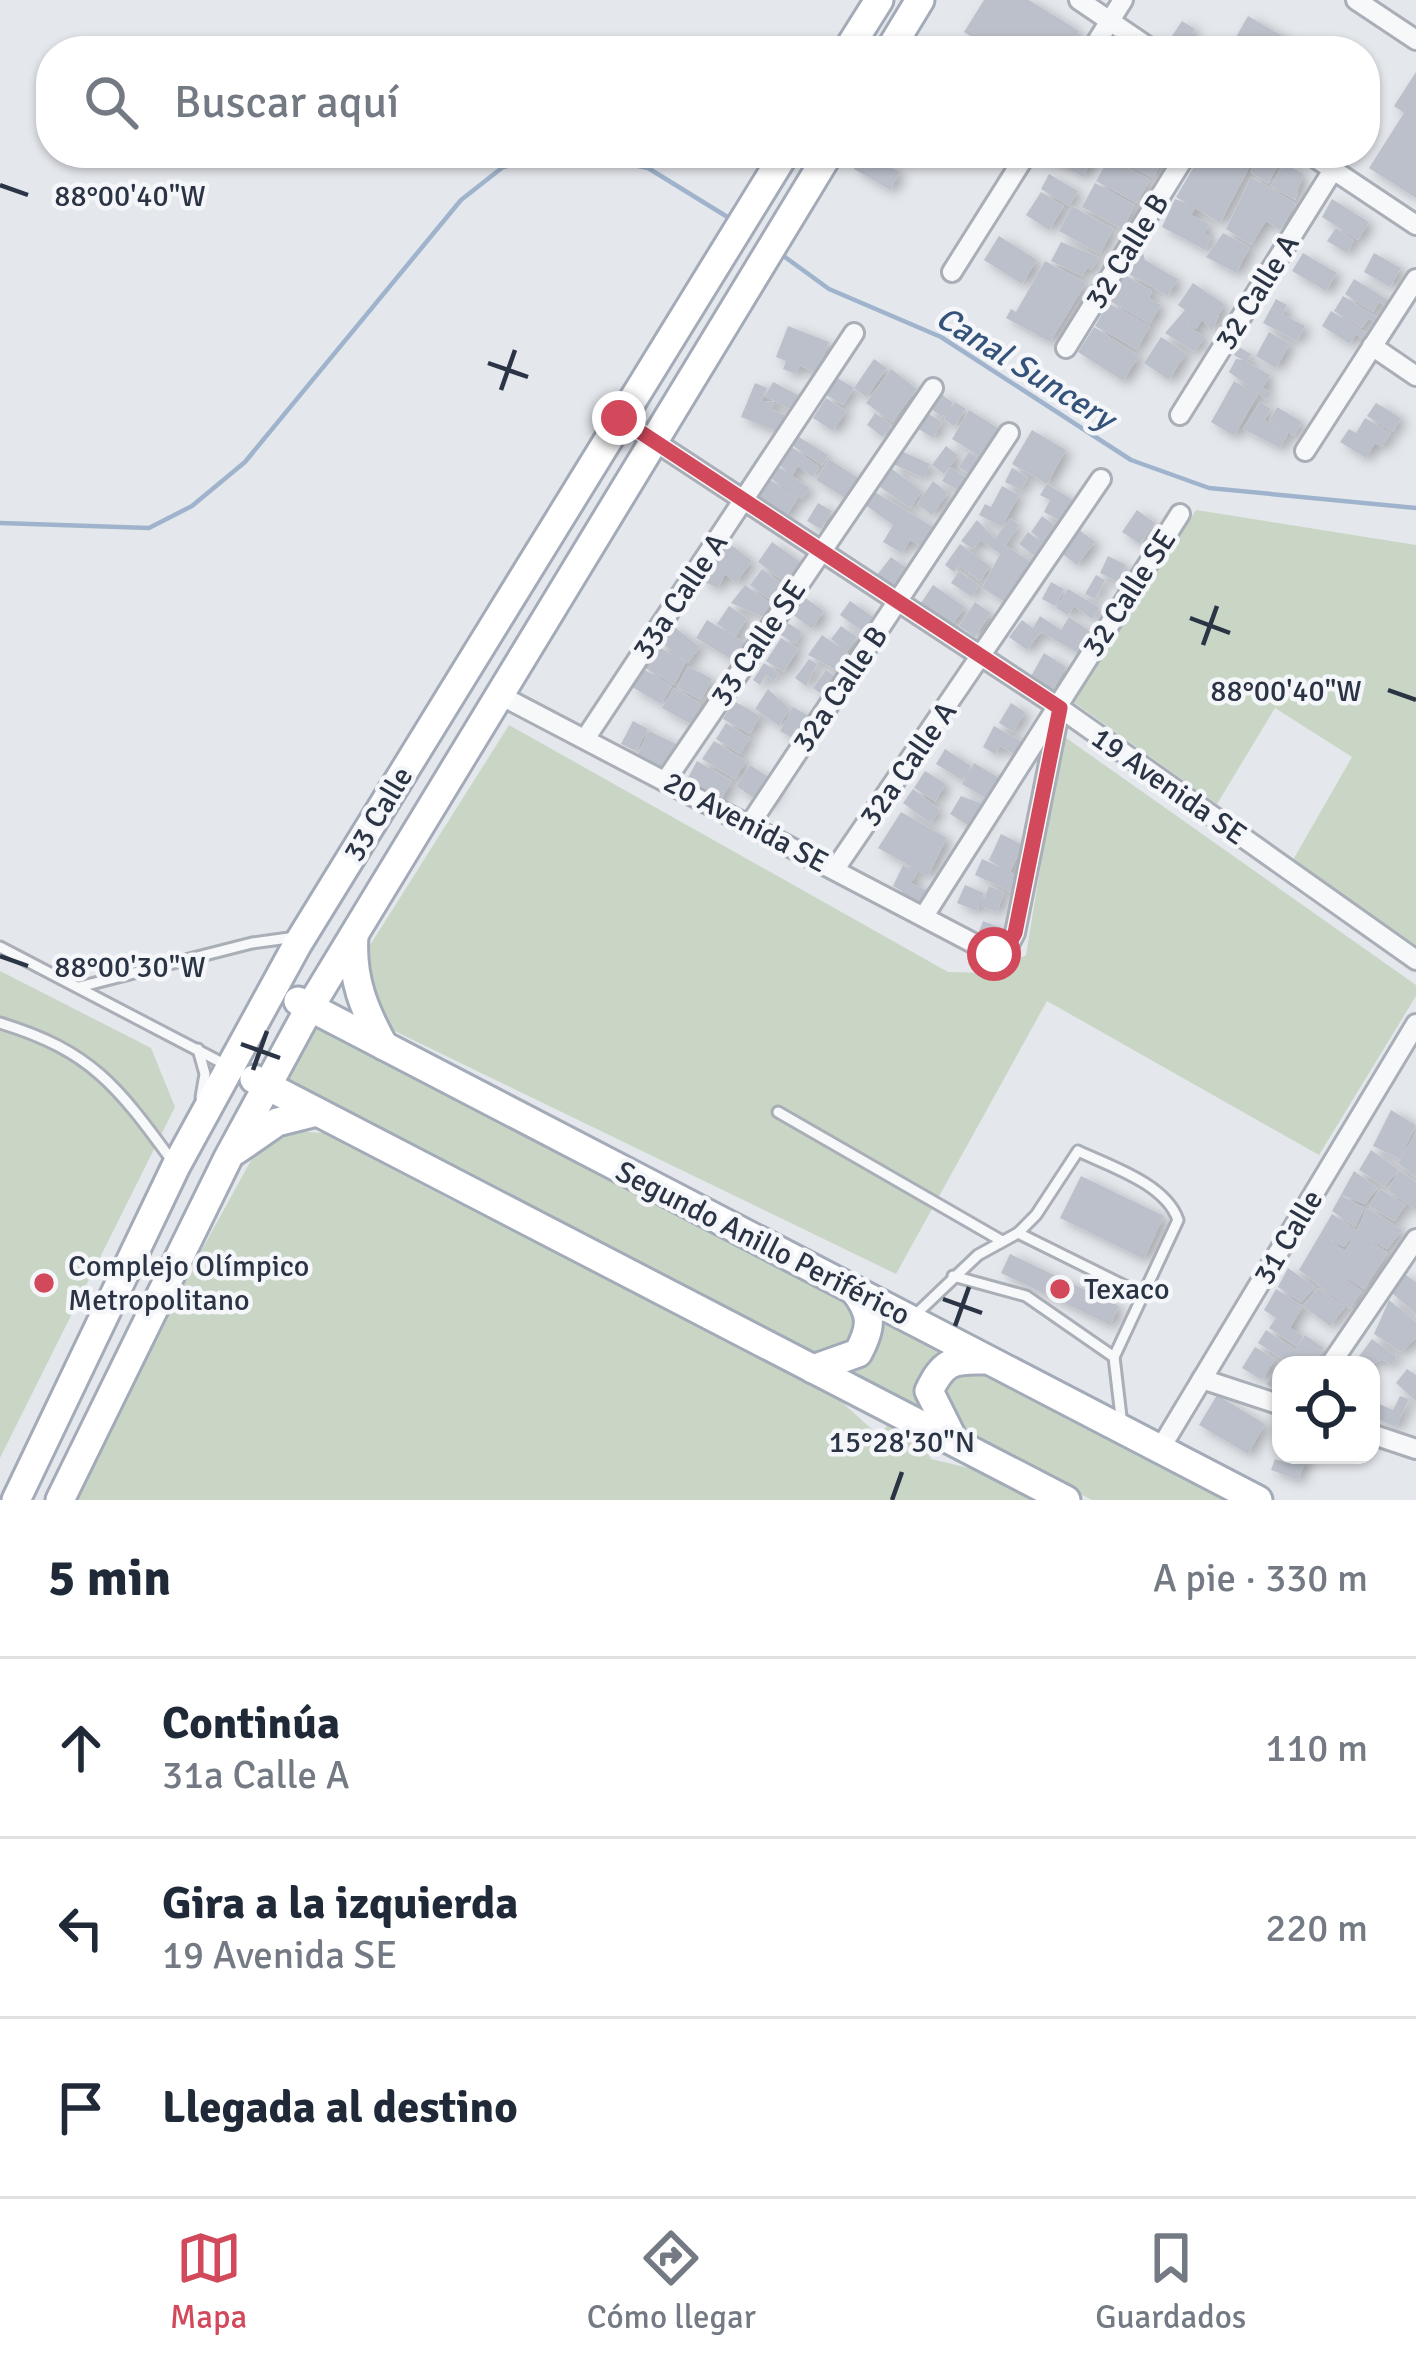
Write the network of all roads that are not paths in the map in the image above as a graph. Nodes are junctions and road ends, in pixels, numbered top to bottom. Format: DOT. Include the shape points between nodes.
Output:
graph roads {
  1 [pos="879,0"];
  2 [pos="920,0"];
  3 [pos="1079,0"];
  4 [pos="1123,0"];
  5 [pos="1355,0"];
  6 [pos="1110,21"];
  7 [pos="856,36"];
  8 [pos="904,36"];
  9 [pos="1100,36"];
  10 [pos="1132,36"];
  11 [pos="1416,40"];
  12 [pos="776,168"];
  13 [pos="820,168"];
  14 [pos="1018,168"];
  15 [pos="1178,168"];
  16 [pos="1331,168"];
  17 [pos="1334,170"];
  18 [pos="1416,225"];
  19 [pos="952,272"];
  20 [pos="1416,279"];
  21 [pos="854,333"];
  22 [pos="1372,346"];
  23 [pos="1066,348"];
  24 [pos="1416,376"];
  25 [pos="933,388"];
  26 [pos="1180,415"];
  27 [pos="619,418"];
  28 [pos="1009,433"];
  29 [pos="651,439"];
  30 [pos="1305,451"];
  31 [pos="1101,479"];
  32 [pos="741,503"];
  33 [pos="1180,514"];
  34 [pos="819,554"];
  35 [pos="897,604"];
  36 [pos="981,658"];
  37 [pos="496,693"];
  38 [pos="1060,708"];
  39 [pos="585,739"];
  40 [pos="665,780"];
  41 [pos="750,824"];
  42 [pos="835,869"];
  43 [pos="924,916"];
  44 [pos="354,931"];
  45 [pos="303,936"];
  46 [pos="0,947"];
  47 [pos="1416,960"];
  48 [pos="79,987"];
  49 [pos="273,988"];
  50 [pos="321,1013"];
  51 [pos="0,1024"];
  52 [pos="1416,1024"];
  53 [pos="384,1046"];
  54 [pos="198,1049"];
  55 [pos="228,1066"];
  56 [pos="278,1091"];
  57 [pos="317,1112"];
  58 [pos="778,1112"];
  59 [pos="197,1127"];
  60 [pos="228,1158"];
  61 [pos="176,1166"];
  62 [pos="1018,1233"];
  63 [pos="1416,1239"];
  64 [pos="1002,1240"];
  65 [pos="952,1276"];
  66 [pos="854,1290"];
  67 [pos="1141,1294"];
  68 [pos="910,1319"];
  69 [pos="1336,1356"];
  70 [pos="1114,1357"];
  71 [pos="988,1360"];
  72 [pos="813,1369"];
  73 [pos="1202,1379"];
  74 [pos="1272,1402"];
  75 [pos="1123,1430"];
  76 [pos="1380,1437"];
  77 [pos="955,1443"];
  78 [pos="1160,1449"];
  79 [pos="1416,1449"];
  80 [pos="16,1500"];
  81 [pos="60,1500"];
  82 [pos="1066,1500"];
  83 [pos="1258,1500"];
  1 -- 7 [label="main road"];
  2 -- 8 [label="main road"];
  3 -- 6 [label="street"];
  4 -- 6 [label="street"];
  5 -- 11 [label="street"];
  6 -- 9 [label="street"];
  6 -- 10 [label="street"];
  12 -- 27 [label="main road, 33 Calle"];
  13 -- 29 [label="main road, 33 Calle"];
  14 -- 19 [label="street"];
  15 -- 23 [label="street, 32 Calle B"];
  16 -- 17 [label="street"];
  17 -- 18 [label="street"];
  17 -- 26 [label="street, 32 Calle A"];
  20 -- 22 [label="street"];
  21 -- 32 [label="street, 33a Calle A"];
  22 -- 24 [label="street"];
  22 -- 30 [label="street"];
  25 -- 34 [label="street, 33 Calle SE"];
  27 -- 29 [label="street, 19 Avenida SE"];
  27 -- 45 [label="main road, 33 Calle"];
  28 -- 35 [label="street, 32a Calle B"];
  29 -- 32 [label="street, 19 Avenida SE"];
  29 -- 37 [label="main road, 33 Calle"];
  31 -- 36 [label="street, 32a Calle A"];
  32 -- 34 [label="street, 19 Avenida SE"];
  32 -- 39 [label="street, 33a Calle A"];
  33 -- 38 [label="street, 32 Calle SE"];
  34 -- 35 [label="street, 19 Avenida SE"];
  34 -- 40 [label="street, 33 Calle SE"];
  35 -- 36 [label="street, 19 Avenida SE"];
  35 -- 41 [label="street, 32a Calle B"];
  36 -- 38 [label="street, 19 Avenida SE"];
  36 -- 42 [label="street, 32a Calle A"];
  37 -- 39 [label="street, 20 Avenida SE"];
  37 -- 44 [label="main road, 33 Calle"];
  38 -- 43 [label="street, 32 Calle SE"];
  38 -- 43 [label="street, 20 Avenida SE" via="1007,948 994,954"];
  38 -- 47 [label="street, 19 Avenida SE"];
  39 -- 40 [label="street, 20 Avenida SE"];
  40 -- 41 [label="street, 20 Avenida SE"];
  41 -- 42 [label="street, 20 Avenida SE"];
  42 -- 43 [label="street, 20 Avenida SE"];
  44 -- 50 [label="main road, 33 Calle"];
  44 -- 53 [label="main road" via="355,976"];
  45 -- 48 [label="lane"];
  45 -- 49 [label="main road, 33 Calle"];
  46 -- 48 [label="lane"];
  48 -- 54 [label="lane"];
  49 -- 50 [label="main road, Segundo Anillo Periférico"];
  49 -- 55 [label="main road, 33 Calle"];
  50 -- 53 [label="main road, Segundo Anillo Periférico"];
  50 -- 56 [label="main road, 33 Calle"];
  51 -- 61 [label="lane" via="50,1038 114,1082"];
  52 -- 73 [label="street, 31 Calle"];
  53 -- 66 [label="main road, Segundo Anillo Periférico"];
  54 -- 55 [label="lane"];
  54 -- 59 [label="lane" via="205,1074"];
  55 -- 56 [label="main road"];
  55 -- 59 [label="main road, 33 Calle"];
  56 -- 57 [label="main road"];
  56 -- 60 [label="main road, 33 Calle"];
  57 -- 60 [label="main road" via="277,1122"];
  57 -- 72 [label="main road"];
  58 -- 64 [label="lane"];
  59 -- 61 [label="main road, 33 Calle"];
  60 -- 81 [label="main road, 33 Calle"];
  61 -- 80 [label="main road, 33 Calle"];
  62 -- 64 [label="lane"];
  62 -- 67 [label="lane"];
  62 -- 67 [label="lane" via="1078,1151 1125,1173 1172,1204 1178,1220"];
  63 -- 69 [label="street"];
  64 -- 65 [label="lane"];
  65 -- 68 [label="lane"];
  65 -- 70 [label="lane" via="1026,1296"];
  66 -- 68 [label="main road, Segundo Anillo Periférico"];
  66 -- 72 [label="main road" via="869,1309 871,1330 859,1353"];
  67 -- 70 [label="lane"];
  68 -- 71 [label="main road, Segundo Anillo Periférico"];
  70 -- 75 [label="lane"];
  71 -- 75 [label="main road, Segundo Anillo Periférico"];
  71 -- 77 [label="main road" via="941,1365 929,1390"];
  72 -- 77 [label="main road"];
  73 -- 74 [label="street"];
  73 -- 78 [label="street, 31 Calle"];
  75 -- 78 [label="main road, Segundo Anillo Periférico"];
  76 -- 79 [label="street"];
  77 -- 82 [label="main road"];
  78 -- 83 [label="main road, Segundo Anillo Periférico"];
}
